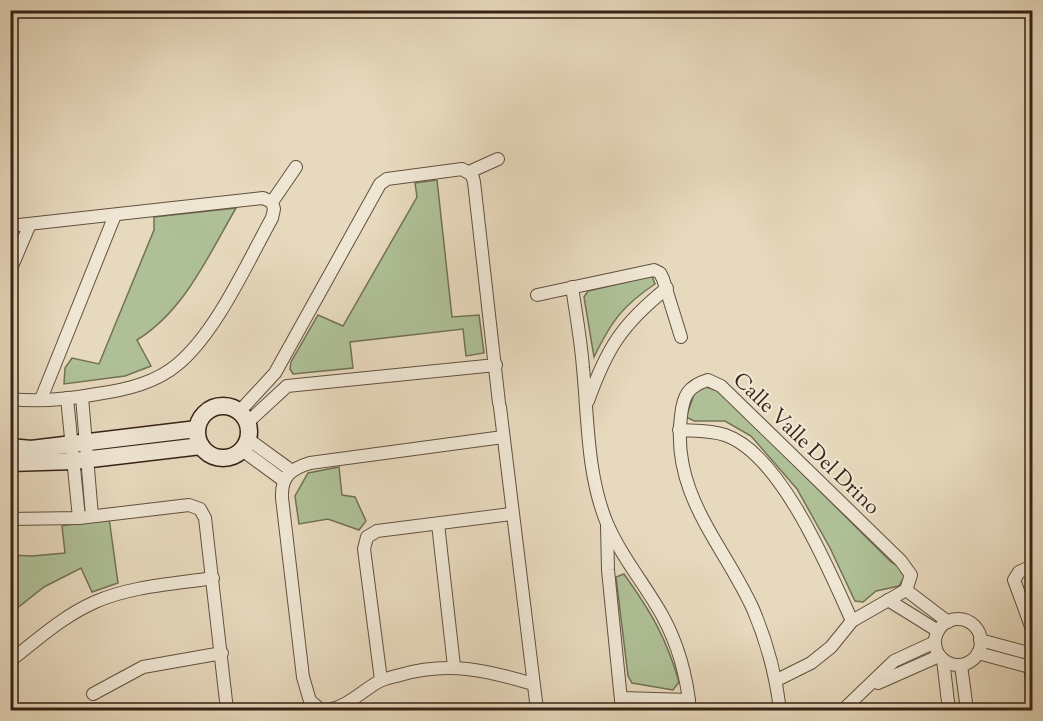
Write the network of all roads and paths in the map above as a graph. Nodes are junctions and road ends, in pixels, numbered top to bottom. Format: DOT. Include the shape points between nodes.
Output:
graph roads {
  1 [pos="15,10"];
  2 [pos="10,12"];
  3 [pos="498,159"];
  4 [pos="296,167"];
  5 [pos="469,172"];
  6 [pos="272,202"];
  7 [pos="115,215"];
  8 [pos="30,224"];
  9 [pos="10,226"];
  10 [pos="10,271"];
  11 [pos="572,287"];
  12 [pos="667,288"];
  13 [pos="537,295"];
  14 [pos="681,337"];
  15 [pos="496,365"];
  16 [pos="275,373"];
  17 [pos="287,386"];
  18 [pos="82,397"];
  19 [pos="67,398"];
  20 [pos="10,399"];
  21 [pos="41,399"];
  22 [pos="586,405"];
  23 [pos="679,430"];
  24 [pos="244,431"];
  25 [pos="199,437"];
  26 [pos="503,437"];
  27 [pos="10,447"];
  28 [pos="80,451"];
  29 [pos="10,463"];
  30 [pos="287,475"];
  31 [pos="511,514"];
  32 [pos="93,516"];
  33 [pos="79,518"];
  34 [pos="10,519"];
  35 [pos="606,521"];
  36 [pos="438,524"];
  37 [pos="1032,566"];
  38 [pos="213,578"];
  39 [pos="906,590"];
  40 [pos="888,600"];
  41 [pos="852,621"];
  42 [pos="948,622"];
  43 [pos="1032,629"];
  44 [pos="936,637"];
  45 [pos="980,640"];
  46 [pos="222,653"];
  47 [pos="978,653"];
  48 [pos="941,658"];
  49 [pos="10,661"];
  50 [pos="961,665"];
  51 [pos="1032,665"];
  52 [pos="454,666"];
  53 [pos="381,680"];
  54 [pos="777,680"];
  55 [pos="533,684"];
  56 [pos="869,688"];
  57 [pos="93,694"];
  58 [pos="622,704"];
  59 [pos="689,705"];
  60 [pos="227,711"];
  61 [pos="323,711"];
  62 [pos="537,711"];
  63 [pos="780,711"];
  64 [pos="843,711"];
  65 [pos="949,711"];
  66 [pos="967,711"];
  1 -- 2 [label="street"];
  3 -- 5 [label="street"];
  4 -- 6 [label="street"];
  5 -- 15 [label="street" via="474,182"];
  5 -- 16 [label="street" via="462,169 428,173 387,179 380,184"];
  6 -- 7 [label="street" via="263,198"];
  6 -- 18 [label="street" via="272,218 196,347 177,365 146,382"];
  7 -- 8 [label="street"];
  7 -- 21 [label="street"];
  8 -- 9 [label="street"];
  8 -- 10 [label="street"];
  11 -- 12 [label="street" via="654,270 660,273"];
  11 -- 13 [label="street"];
  11 -- 22 [label="street"];
  12 -- 14 [label="street"];
  12 -- 22 [label="street" via="625,325 599,371"];
  15 -- 17 [label="street"];
  15 -- 26 [label="street"];
  16 -- 17 [label="street"];
  16 -- 24 [label="street"];
  17 -- 24 [label="street"];
  18 -- 19 [label="street"];
  18 -- 28 [label="street"];
  19 -- 21 [label="street"];
  19 -- 28 [label="street"];
  20 -- 21 [label="street"];
  22 -- 35 [label="street" via="593,471"];
  23 -- 39 [label="street, Calle Valle Del Drino" via="682,404 690,388 708,380 721,386 907,568 911,575"];
  23 -- 41 [label="street" via="724,435 756,458 805,522"];
  23 -- 54 [label="street, Calle Valle Del Drino" via="685,483 753,610"];
  24 -- 25 [label="street" via="228,458 206,452"];
  24 -- 25 [label="street" via="225,407 210,410 200,422"];
  24 -- 30 [label="street"];
  25 -- 28 [label="street"];
  26 -- 30 [label="street" via="310,464"];
  26 -- 31 [label="street"];
  27 -- 28 [label="street"];
  28 -- 29 [label="street"];
  28 -- 32 [label="street"];
  28 -- 33 [label="street"];
  30 -- 61 [label="street" via="282,498 303,677 310,701"];
  31 -- 36 [label="street"];
  31 -- 55 [label="street"];
  32 -- 33 [label="street"];
  32 -- 38 [label="street" via="197,507 205,518"];
  33 -- 34 [label="street"];
  35 -- 58 [label="street"];
  35 -- 59 [label="street" via="662,616 682,665"];
  36 -- 52 [label="street"];
  36 -- 53 [label="street" via="377,531 364,543"];
  37 -- 43 [label="street" via="1019,572 1014,580"];
  38 -- 46 [label="street"];
  38 -- 49 [label="street" via="99,600 45,632"];
  39 -- 40 [label="street"];
  39 -- 42 [label="street"];
  40 -- 41 [label="street"];
  40 -- 44 [label="street"];
  41 -- 54 [label="street" via="821,656"];
  42 -- 44 [label="street"];
  42 -- 45 [label="street" via="972,624"];
  44 -- 48 [label="street"];
  44 -- 56 [label="street" via="894,661"];
  45 -- 47 [label="street"];
  45 -- 51 [label="street"];
  46 -- 57 [label="street" via="143,667"];
  46 -- 60 [label="street"];
  47 -- 50 [label="street"];
  47 -- 51 [label="street"];
  48 -- 50 [label="street"];
  48 -- 56 [label="street"];
  48 -- 65 [label="street"];
  50 -- 66 [label="street"];
  52 -- 53 [label="street"];
  52 -- 55 [label="street"];
  53 -- 61 [label="street" via="338,707"];
  54 -- 63 [label="street, Calle Valle Del Drino"];
  55 -- 62 [label="street"];
  56 -- 64 [label="street"];
  58 -- 59 [label="street"];
}
